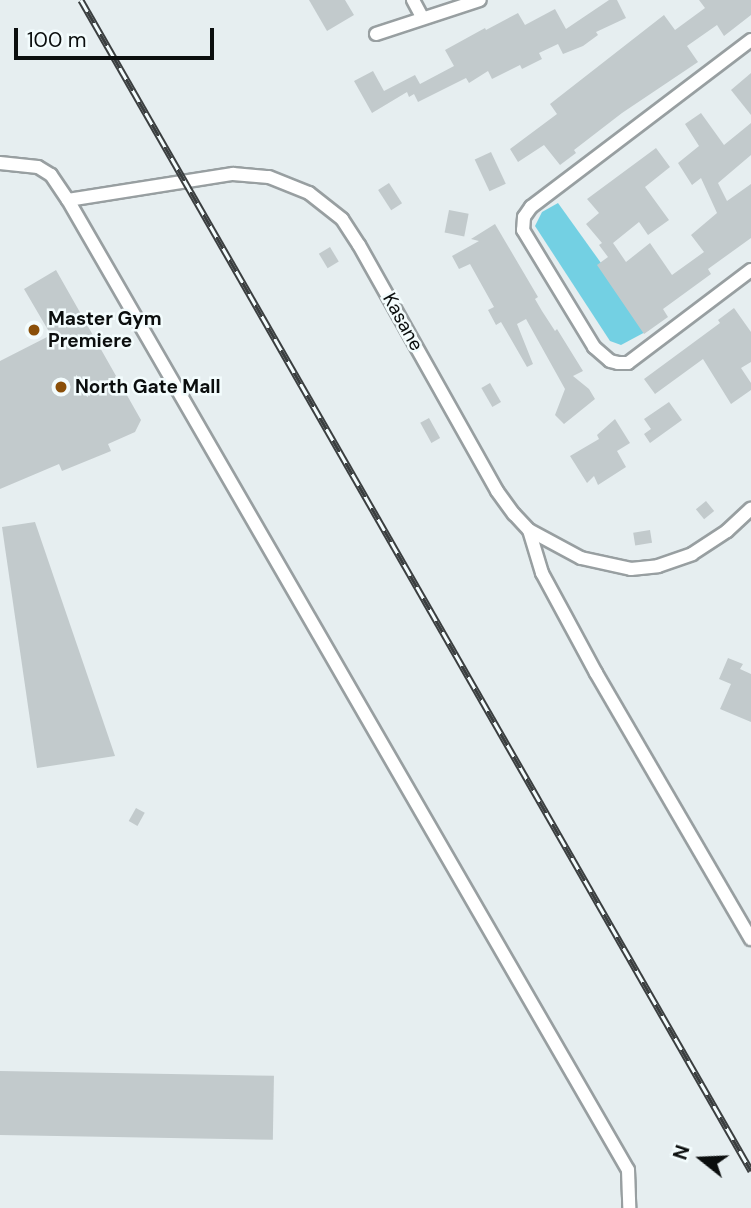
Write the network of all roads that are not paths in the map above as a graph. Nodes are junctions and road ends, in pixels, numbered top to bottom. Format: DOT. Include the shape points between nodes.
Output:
graph roads {
  1 [pos="413,0"];
  2 [pos="480,0"];
  3 [pos="422,17"];
  4 [pos="376,34"];
  5 [pos="751,40"];
  6 [pos="0,163"];
  7 [pos="68,200"];
  8 [pos="751,270"];
  9 [pos="751,509"];
  10 [pos="529,530"];
  11 [pos="751,939"];
  12 [pos="629,1208"];
  1 -- 3 [label="street"];
  2 -- 3 [label="street"];
  3 -- 4 [label="street"];
  5 -- 8 [label="street" via="531,207 523,230 594,347 618,363 628,363"];
  6 -- 7 [label="street" via="38,167 51,175"];
  7 -- 10 [label="street, Kasane" via="251,174 288,183 317,198 342,219 359,245 497,491"];
  7 -- 12 [label="street" via="617,1150 628,1170"];
  9 -- 10 [label="street, Kasane" via="692,554 658,566 631,569 593,562"];
  10 -- 11 [label="street" via="542,573 596,673"];
}
